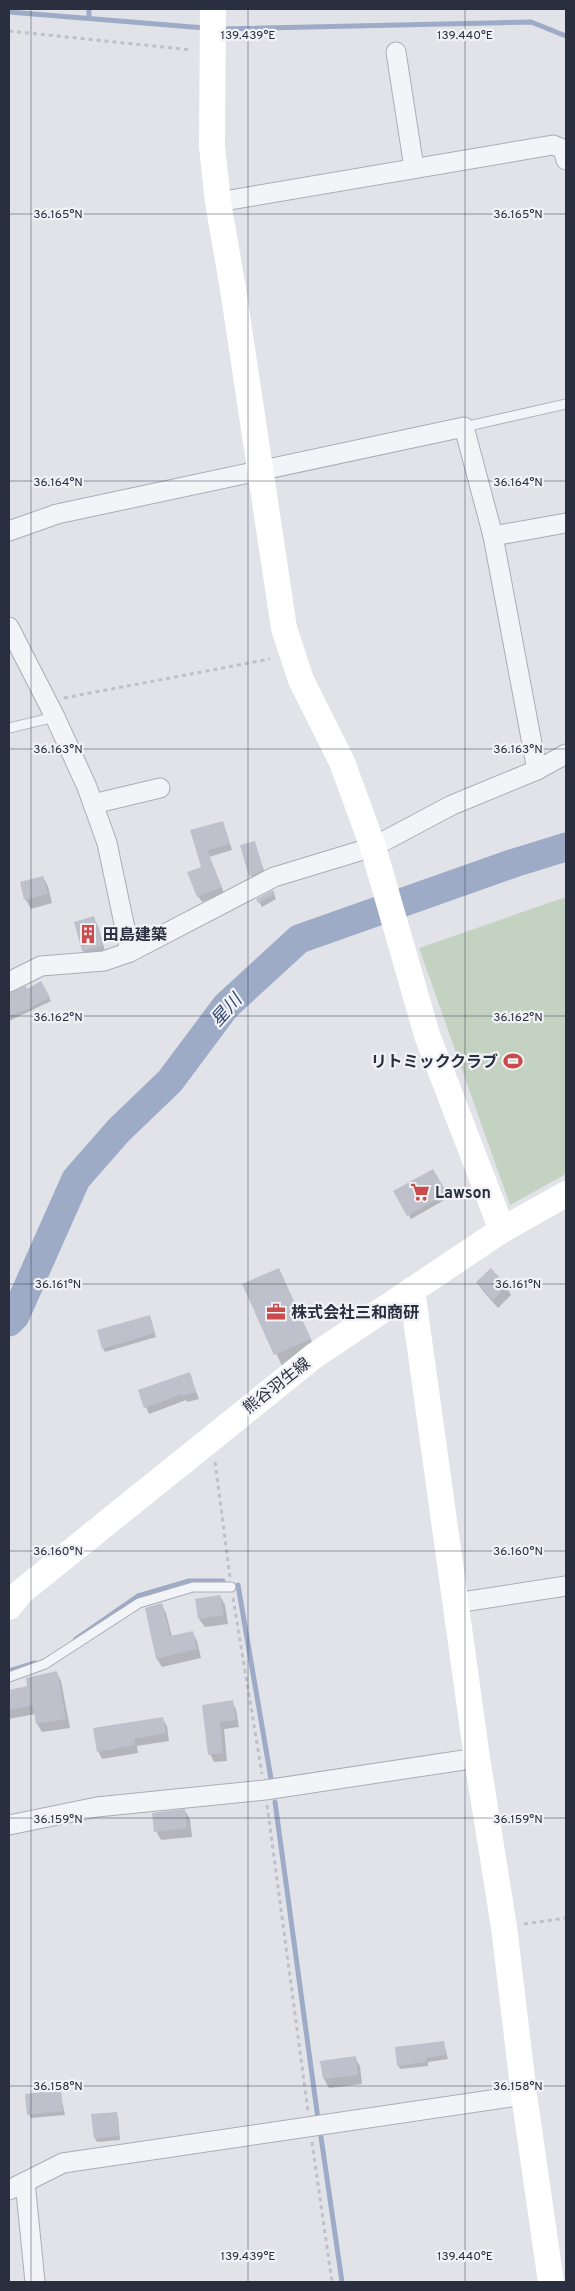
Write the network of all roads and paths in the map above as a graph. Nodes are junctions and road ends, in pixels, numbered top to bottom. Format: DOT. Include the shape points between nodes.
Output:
graph roads {
  1 [pos="213,10"];
  2 [pos="9,30"];
  3 [pos="213,51"];
  4 [pos="396,52"];
  5 [pos="566,160"];
  6 [pos="414,168"];
  7 [pos="218,202"];
  8 [pos="566,404"];
  9 [pos="464,427"];
  10 [pos="260,470"];
  11 [pos="566,524"];
  12 [pos="9,531"];
  13 [pos="493,536"];
  14 [pos="9,627"];
  15 [pos="270,659"];
  16 [pos="51,709"];
  17 [pos="9,728"];
  18 [pos="566,754"];
  19 [pos="537,770"];
  20 [pos="160,788"];
  21 [pos="93,804"];
  22 [pos="375,855"];
  23 [pos="130,952"];
  24 [pos="9,982"];
  25 [pos="566,1194"];
  26 [pos="502,1230"];
  27 [pos="412,1290"];
  28 [pos="212,1436"];
  29 [pos="566,1586"];
  30 [pos="231,1587"];
  31 [pos="456,1603"];
  32 [pos="9,1607"];
  33 [pos="9,1677"];
  34 [pos="477,1758"];
  35 [pos="265,1790"];
  36 [pos="9,1825"];
  37 [pos="566,1918"];
  38 [pos="504,1927"];
  39 [pos="524,2095"];
  40 [pos="310,2127"];
  41 [pos="17,2186"];
  42 [pos="35,2282"];
  43 [pos="332,2282"];
  44 [pos="552,2282"];
  1 -- 3 [label="street"];
  2 -- 3 [label="path"];
  3 -- 7 [label="street" via="212,146"];
  4 -- 6 [label="street"];
  5 -- 6 [label="street" via="563,148 553,144"];
  6 -- 7 [label="street"];
  7 -- 10 [label="street"];
  8 -- 9 [label="lane"];
  9 -- 10 [label="street"];
  9 -- 13 [label="street"];
  10 -- 12 [label="street" via="57,514"];
  10 -- 22 [label="street" via="286,638 301,680 342,762"];
  11 -- 13 [label="street"];
  13 -- 19 [label="street"];
  14 -- 16 [label="street"];
  15 -- 16 [label="path"];
  16 -- 17 [label="lane"];
  16 -- 21 [label="street"];
  18 -- 19 [label="street"];
  19 -- 22 [label="street" via="452,805"];
  20 -- 21 [label="street"];
  21 -- 23 [label="street" via="107,843"];
  22 -- 23 [label="street" via="274,876"];
  22 -- 26 [label="street" via="427,1035"];
  23 -- 24 [label="street" via="104,961 41,966"];
  25 -- 26 [label="street, 熊谷羽生線"];
  26 -- 27 [label="street, 熊谷羽生線"];
  27 -- 28 [label="street, 熊谷羽生線" via="314,1356"];
  27 -- 31 [label="street"];
  28 -- 30 [label="path"];
  28 -- 32 [label="street, 熊谷羽生線" via="21,1592"];
  29 -- 31 [label="street"];
  30 -- 33 [label="lane" via="193,1587 139,1603 45,1664"];
  30 -- 35 [label="path"];
  31 -- 34 [label="street"];
  34 -- 35 [label="street"];
  34 -- 38 [label="street"];
  35 -- 36 [label="street" via="97,1807"];
  35 -- 40 [label="path"];
  37 -- 38 [label="path"];
  38 -- 39 [label="street"];
  39 -- 40 [label="street"];
  39 -- 44 [label="street"];
  40 -- 41 [label="street" via="63,2163"];
  40 -- 43 [label="path"];
  41 -- 42 [label="street"];
}
